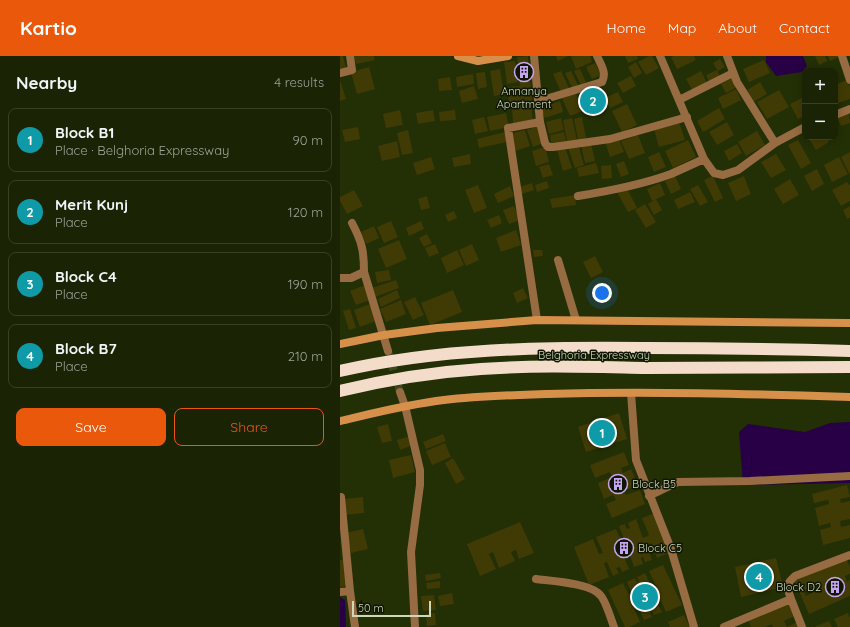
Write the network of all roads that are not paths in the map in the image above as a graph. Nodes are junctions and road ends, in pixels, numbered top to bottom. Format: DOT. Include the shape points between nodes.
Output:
graph roads {
  1 [pos="350,56"];
  2 [pos="458,56"];
  3 [pos="508,56"];
  4 [pos="534,56"];
  5 [pos="597,56"];
  6 [pos="660,56"];
  7 [pos="727,56"];
  8 [pos="842,56"];
  9 [pos="468,57"];
  10 [pos="340,73"];
  11 [pos="733,73"];
  12 [pos="850,80"];
  13 [pos="679,100"];
  14 [pos="539,101"];
  15 [pos="850,109"];
  16 [pos="838,114"];
  17 [pos="687,118"];
  18 [pos="540,122"];
  19 [pos="802,129"];
  20 [pos="775,143"];
  21 [pos="704,159"];
  22 [pos="578,196"];
  23 [pos="352,223"];
  24 [pos="558,260"];
  25 [pos="364,272"];
  26 [pos="340,278"];
  27 [pos="537,320"];
  28 [pos="576,320"];
  29 [pos="850,323"];
  30 [pos="384,335"];
  31 [pos="340,344"];
  32 [pos="388,351"];
  33 [pos="850,351"];
  34 [pos="850,367"];
  35 [pos="340,371"];
  36 [pos="340,391"];
  37 [pos="400,392"];
  38 [pos="631,393"];
  39 [pos="850,397"];
  40 [pos="405,406"];
  41 [pos="340,421"];
  42 [pos="850,476"];
  43 [pos="649,496"];
  44 [pos="340,497"];
  45 [pos="850,555"];
  46 [pos="536,579"];
  47 [pos="350,591"];
  48 [pos="340,592"];
  49 [pos="791,599"];
  50 [pos="354,627"];
  51 [pos="415,627"];
  52 [pos="614,627"];
  53 [pos="694,627"];
  54 [pos="724,627"];
  55 [pos="802,627"];
  1 -- 10 [label="street" via="352,70"];
  2 -- 9 [label="street"];
  3 -- 9 [label="street" via="478,61"];
  4 -- 14 [label="street"];
  5 -- 14 [label="street" via="605,77 602,82"];
  6 -- 13 [label="street"];
  7 -- 11 [label="street"];
  8 -- 12 [label="street"];
  11 -- 13 [label="street"];
  11 -- 20 [label="street"];
  13 -- 17 [label="street"];
  14 -- 18 [label="street"];
  15 -- 16 [label="street"];
  17 -- 18 [label="street" via="610,138 553,147 548,147 545,143"];
  17 -- 21 [label="street"];
  18 -- 27 [label="street" via="508,128"];
  19 -- 20 [label="street"];
  20 -- 21 [label="street" via="738,170 723,175 714,173"];
  21 -- 22 [label="street" via="638,184"];
  23 -- 25 [label="street" via="361,241"];
  24 -- 28 [label="street"];
  25 -- 26 [label="street" via="352,278"];
  25 -- 30 [label="street"];
  27 -- 28 [label="street"];
  27 -- 30 [label="street"];
  28 -- 29 [label="street"];
  30 -- 31 [label="street"];
  30 -- 32 [label="street"];
  33 -- 35 [label="highway, Belghoria Expressway" via="601,347 480,350 389,361"];
  34 -- 36 [label="highway, Belghoria Expressway" via="480,369 358,386"];
  37 -- 40 [label="street"];
  38 -- 39 [label="street"];
  38 -- 40 [label="street" via="486,396"];
  38 -- 43 [label="street" via="636,460"];
  40 -- 41 [label="street"];
  40 -- 51 [label="street" via="420,470 411,552"];
  42 -- 43 [label="street" via="750,482 678,482"];
  43 -- 53 [label="street" via="671,549"];
  44 -- 47 [label="street"];
  45 -- 49 [label="street" via="795,576 787,587"];
  46 -- 52 [label="street" via="576,584 594,590 601,595"];
  47 -- 48 [label="street"];
  47 -- 50 [label="street"];
  49 -- 54 [label="street"];
  49 -- 55 [label="street"];
}
